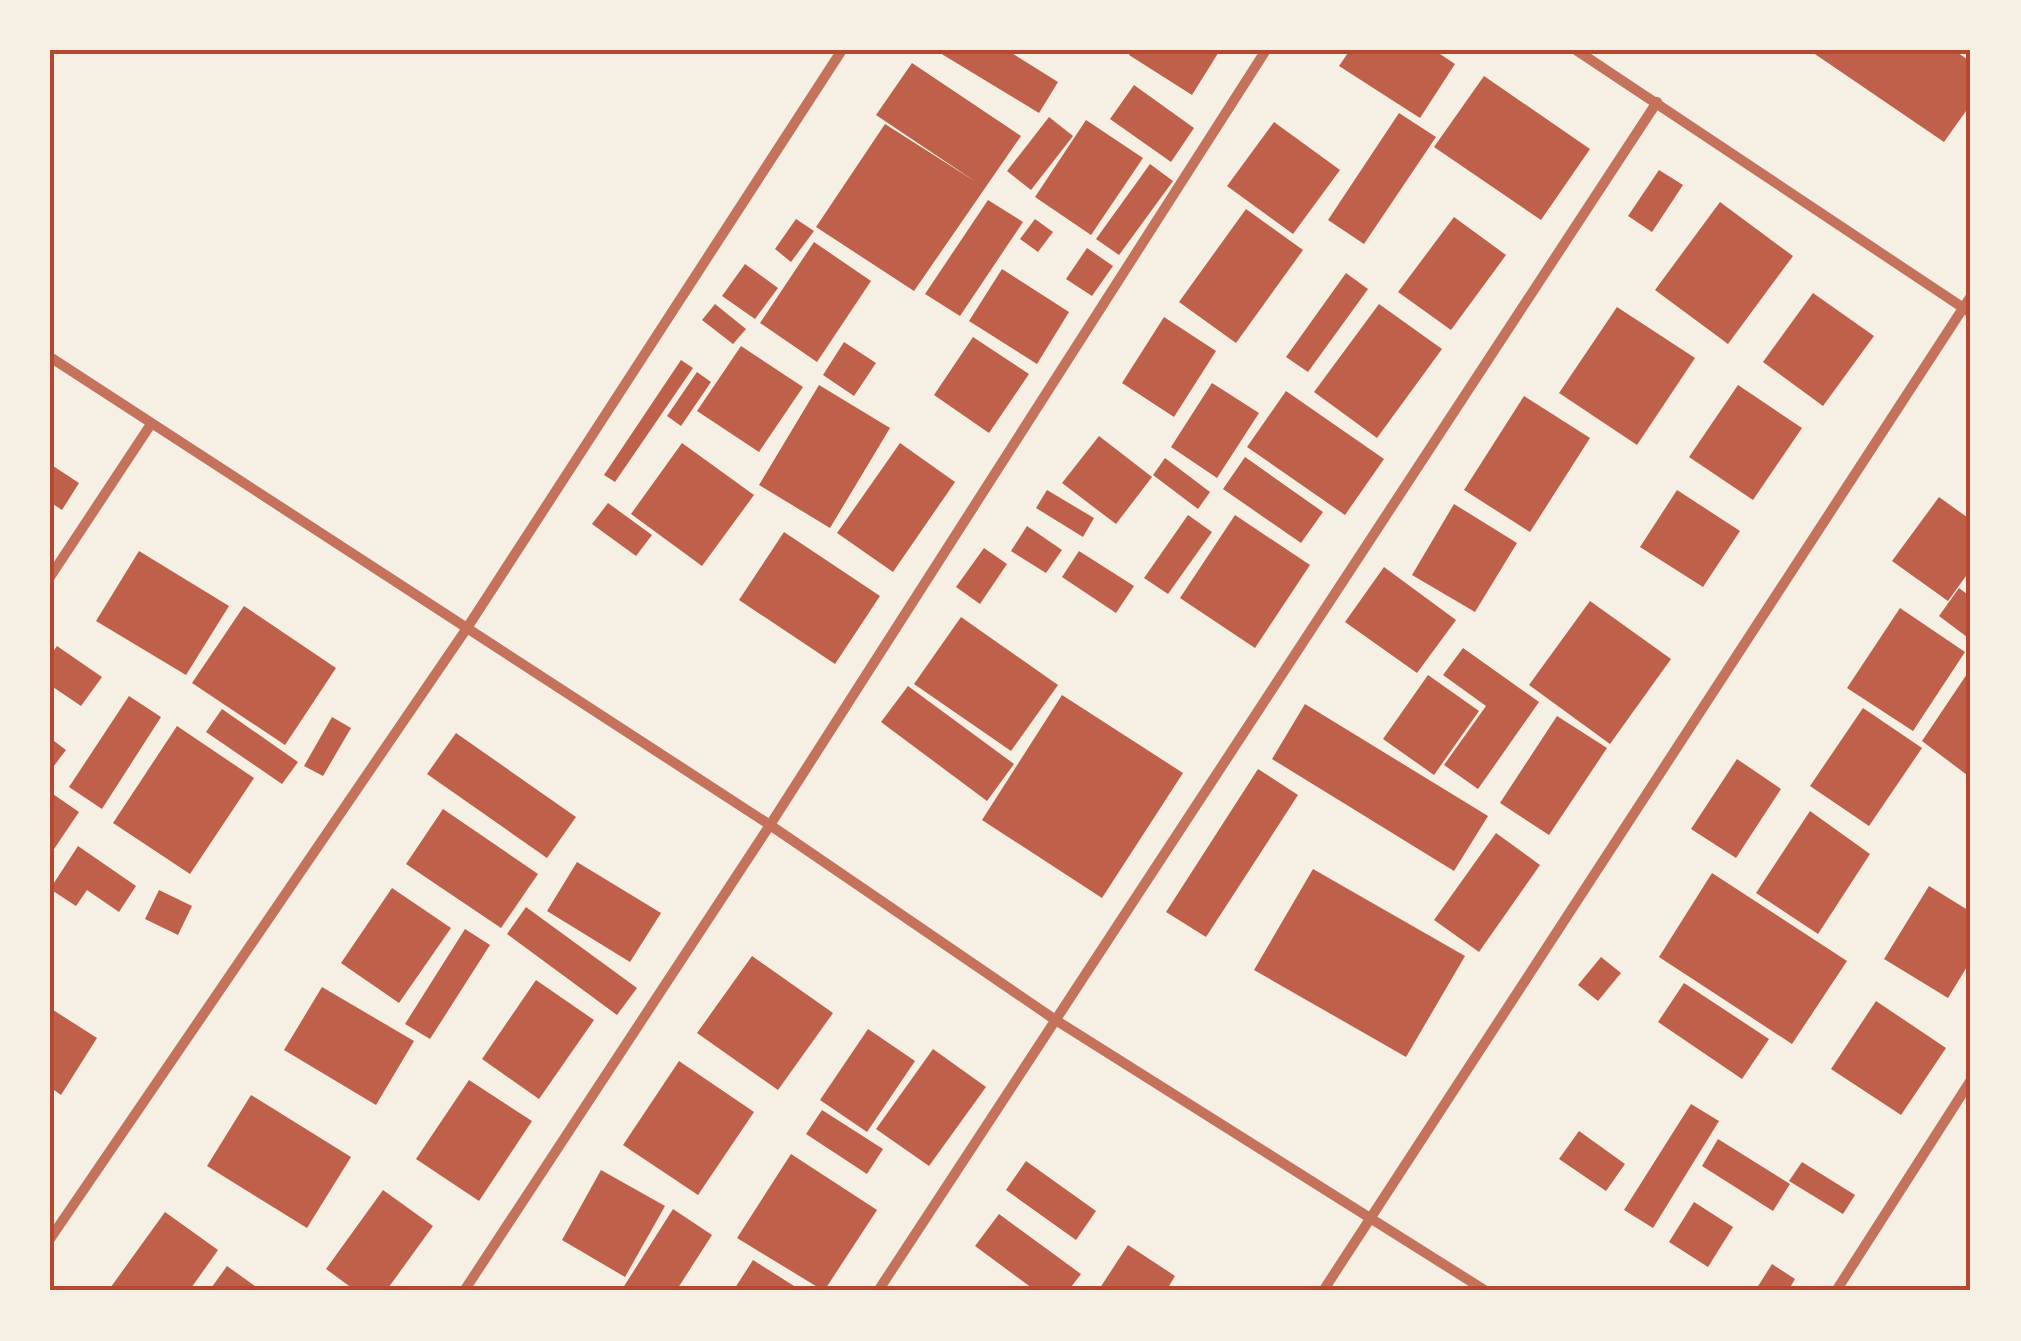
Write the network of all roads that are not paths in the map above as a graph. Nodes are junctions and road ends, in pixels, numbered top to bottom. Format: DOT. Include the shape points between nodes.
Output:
graph roads {
  1 [pos="842,50"];
  2 [pos="1266,50"];
  3 [pos="1576,50"];
  4 [pos="1656,102"];
  5 [pos="1971,296"];
  6 [pos="1967,310"];
  7 [pos="50,357"];
  8 [pos="150,424"];
  9 [pos="50,577"];
  10 [pos="467,628"];
  11 [pos="770,825"];
  12 [pos="1054,1019"];
  13 [pos="1971,1080"];
  14 [pos="1371,1216"];
  15 [pos="50,1239"];
  16 [pos="464,1291"];
  17 [pos="878,1291"];
  18 [pos="1322,1291"];
  19 [pos="1486,1291"];
  20 [pos="1836,1291"];
  1 -- 10 [label="street"];
  2 -- 11 [label="street"];
  3 -- 4 [label="street"];
  4 -- 6 [label="street"];
  4 -- 12 [label="street"];
  5 -- 6 [label="street"];
  6 -- 14 [label="street"];
  7 -- 8 [label="street"];
  8 -- 9 [label="street"];
  8 -- 10 [label="street"];
  10 -- 11 [label="street"];
  10 -- 15 [label="street"];
  11 -- 12 [label="street"];
  11 -- 16 [label="street"];
  12 -- 14 [label="street"];
  12 -- 17 [label="street"];
  13 -- 20 [label="street"];
  14 -- 18 [label="street"];
  14 -- 19 [label="street"];
}
